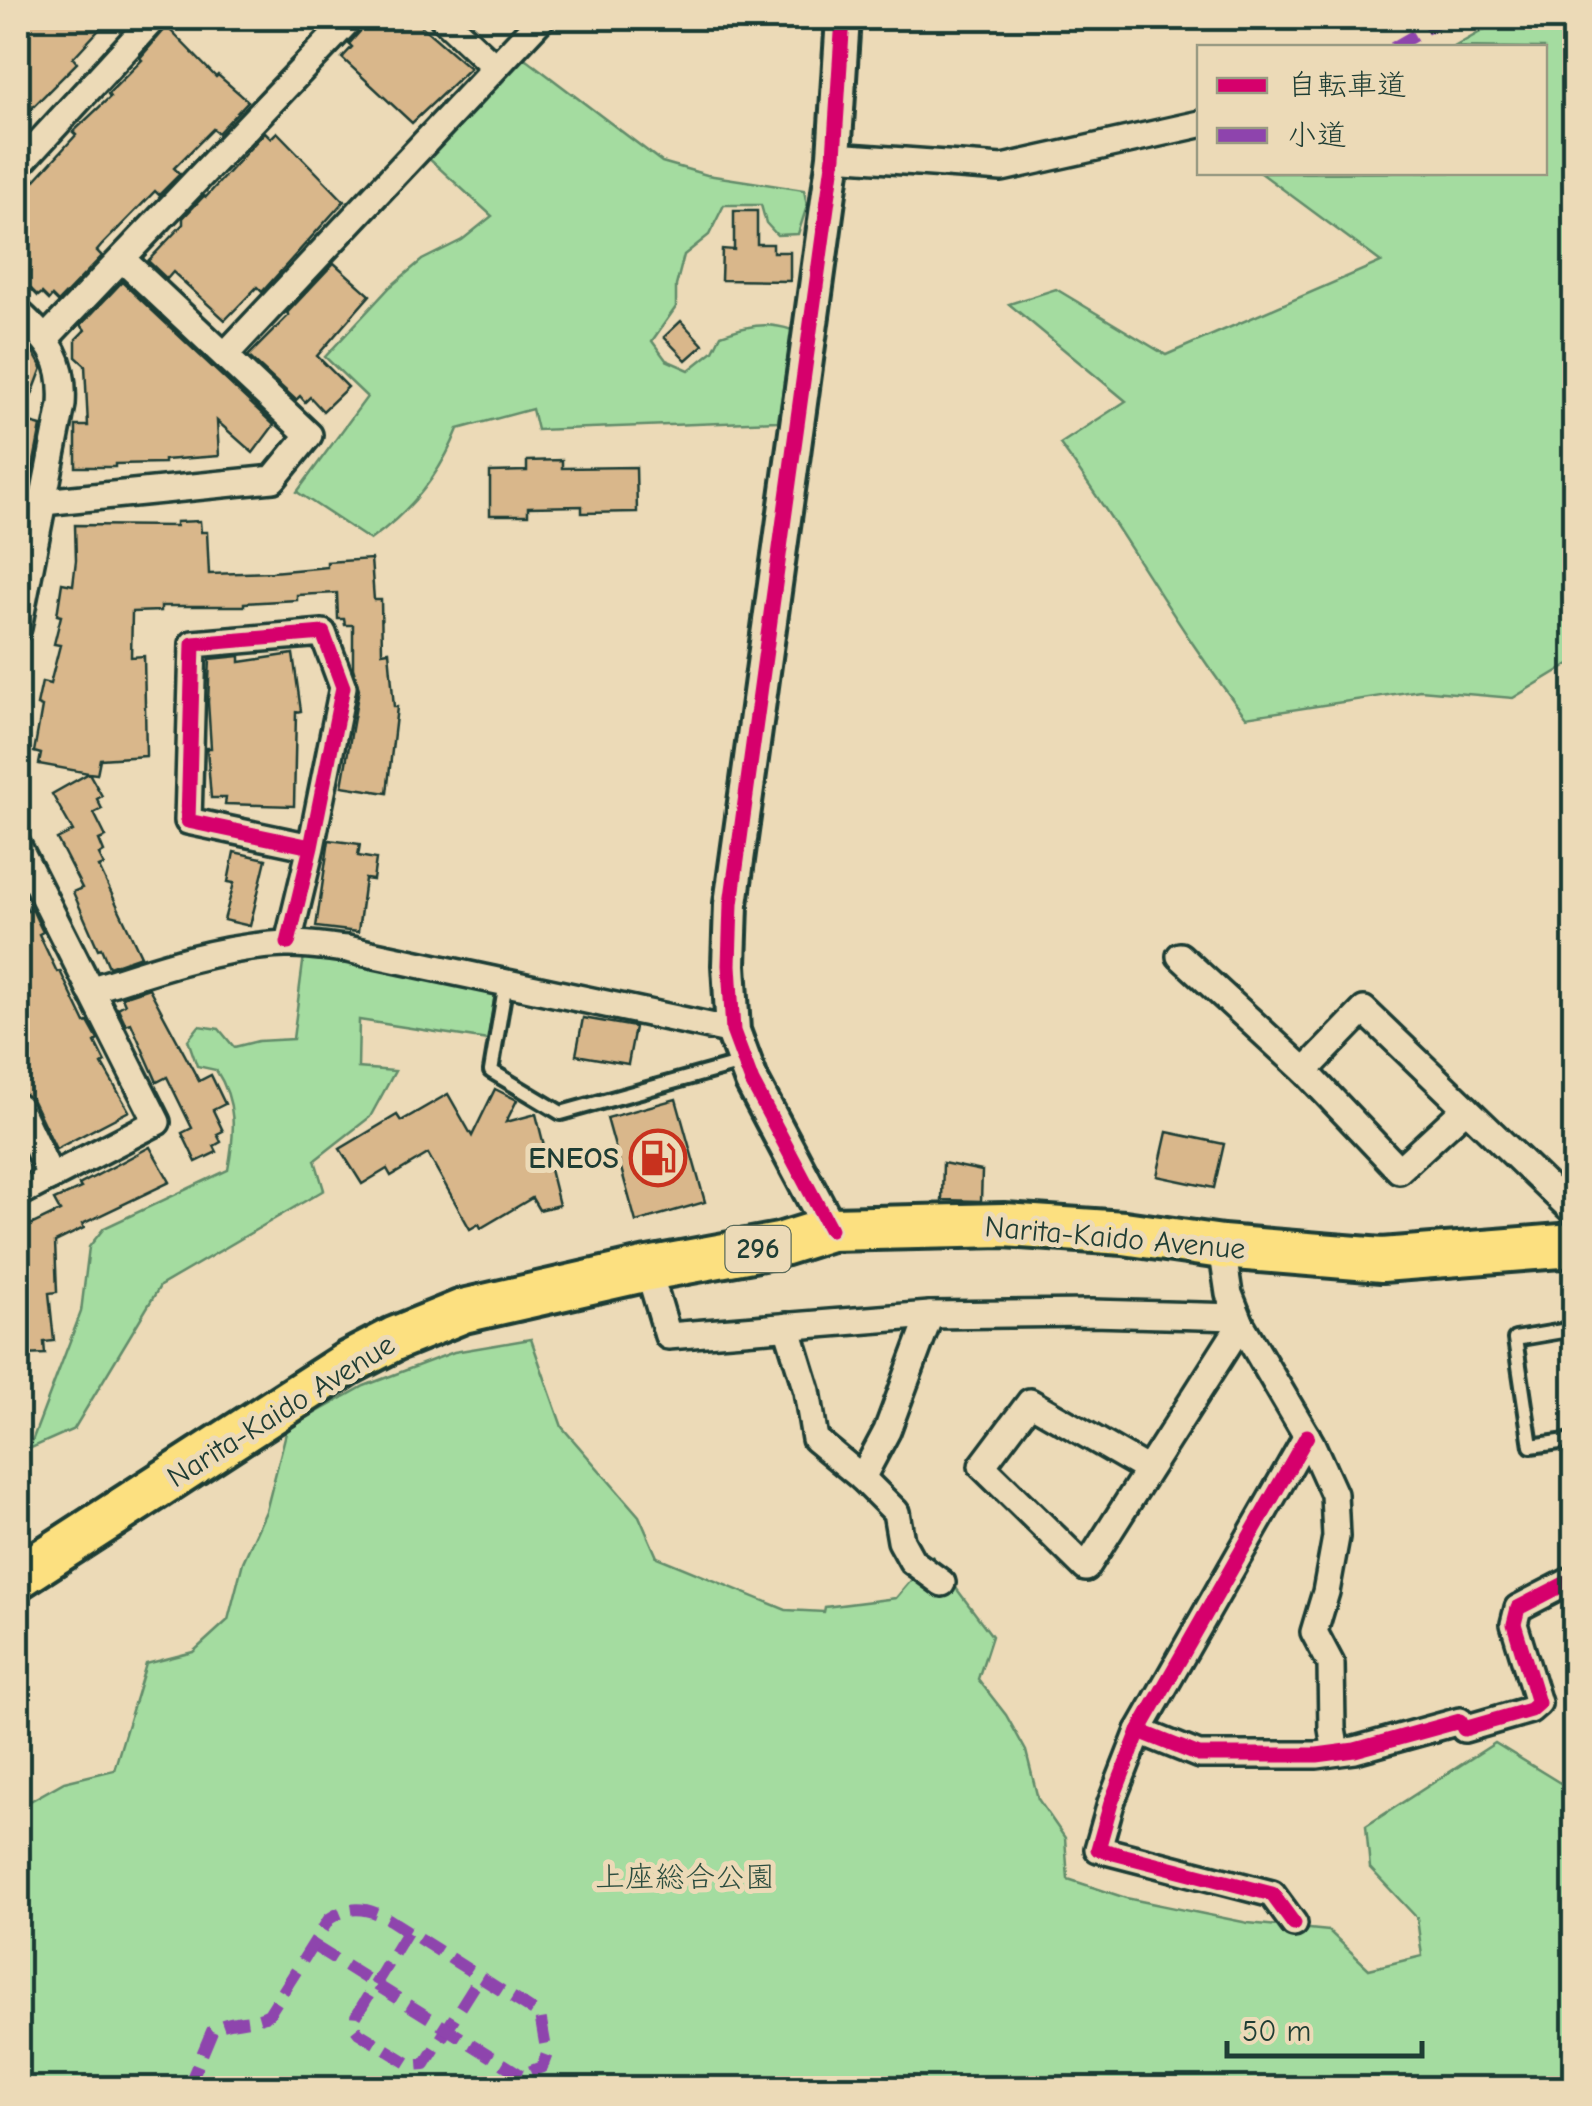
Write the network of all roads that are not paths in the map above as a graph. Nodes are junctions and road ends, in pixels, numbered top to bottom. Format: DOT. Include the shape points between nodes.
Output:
graph roads {
  1 [pos="154,18"];
  2 [pos="351,18"];
  3 [pos="443,18"];
  4 [pos="542,18"];
  5 [pos="843,18"];
  6 [pos="495,67"];
  7 [pos="1197,125"];
  8 [pos="834,156"];
  9 [pos="18,166"];
  10 [pos="122,259"];
  11 [pos="18,312"];
  12 [pos="46,338"];
  13 [pos="225,355"];
  14 [pos="43,502"];
  15 [pos="18,628"];
  16 [pos="18,846"];
  17 [pos="312,847"];
  18 [pos="288,943"];
  19 [pos="1180,956"];
  20 [pos="506,982"];
  21 [pos="90,990"];
  22 [pos="733,1031"];
  23 [pos="745,1062"];
  24 [pos="1305,1070"];
  25 [pos="18,1107"];
  26 [pos="1466,1108"];
  27 [pos="51,1177"];
  28 [pos="18,1194"];
  29 [pos="1574,1212"];
  30 [pos="830,1229"];
  31 [pos="1574,1245"];
  32 [pos="1222,1248"];
  33 [pos="648,1269"];
  34 [pos="930,1314"];
  35 [pos="1240,1321"];
  36 [pos="787,1326"];
  37 [pos="1574,1329"];
  38 [pos="1307,1436"];
  39 [pos="1574,1440"];
  40 [pos="1148,1470"];
  41 [pos="862,1478"];
  42 [pos="18,1577"];
  43 [pos="1574,1579"];
  44 [pos="942,1583"];
  45 [pos="1140,1731"];
  46 [pos="1336,1752"];
  47 [pos="1294,1924"];
  1 -- 9 [label="street"];
  2 -- 10 [label="street"];
  3 -- 6 [label="street"];
  4 -- 6 [label="street"];
  5 -- 8 [label="street"];
  6 -- 13 [label="street"];
  7 -- 8 [label="street" via="1002,168"];
  8 -- 22 [label="street" via="730,904"];
  10 -- 12 [label="street"];
  10 -- 13 [label="street"];
  11 -- 12 [label="street"];
  12 -- 14 [label="street" via="64,386"];
  13 -- 14 [label="street" via="309,434 273,479"];
  14 -- 15 [label="street"];
  16 -- 21 [label="street"];
  17 -- 17 [label="street" via="342,687 324,633 193,644 188,821"];
  17 -- 18 [label="street"];
  18 -- 20 [label="street" via="347,948"];
  18 -- 21 [label="street" via="177,962"];
  19 -- 24 [label="street"];
  20 -- 22 [label="street"];
  20 -- 23 [label="lane" via="491,1070 561,1112"];
  21 -- 27 [label="street" via="157,1122"];
  22 -- 23 [label="street"];
  23 -- 30 [label="street"];
  24 -- 26 [label="street" via="1364,1010"];
  24 -- 26 [label="street" via="1399,1170"];
  25 -- 27 [label="street"];
  26 -- 29 [label="street"];
  27 -- 28 [label="street"];
  30 -- 32 [label="highway, Narita-Kaido Avenue / 296" via="1004,1224"];
  30 -- 33 [label="highway, Narita-Kaido Avenue / 296"];
  31 -- 32 [label="highway, Narita-Kaido Avenue / 296" via="1382,1260"];
  32 -- 35 [label="street"];
  33 -- 36 [label="street" via="668,1336"];
  33 -- 42 [label="highway, Narita-Kaido Avenue / 296" via="463,1311 394,1339"];
  34 -- 35 [label="street"];
  34 -- 36 [label="street"];
  34 -- 41 [label="street"];
  35 -- 38 [label="street"];
  35 -- 40 [label="street"];
  36 -- 41 [label="street" via="814,1439"];
  37 -- 39 [label="lane" via="1515,1339 1531,1446"];
  38 -- 45 [label="street"];
  38 -- 46 [label="street" via="1334,1494 1336,1537 1314,1632 1331,1664"];
  40 -- 40 [label="street" via="1086,1568 982,1466 1030,1402"];
  41 -- 44 [label="street" via="896,1512 912,1561"];
  43 -- 46 [label="street" via="1518,1608 1514,1624 1538,1703 1530,1710"];
  45 -- 46 [label="street" via="1199,1754"];
  45 -- 47 [label="street" via="1098,1849 1272,1894"];
}
